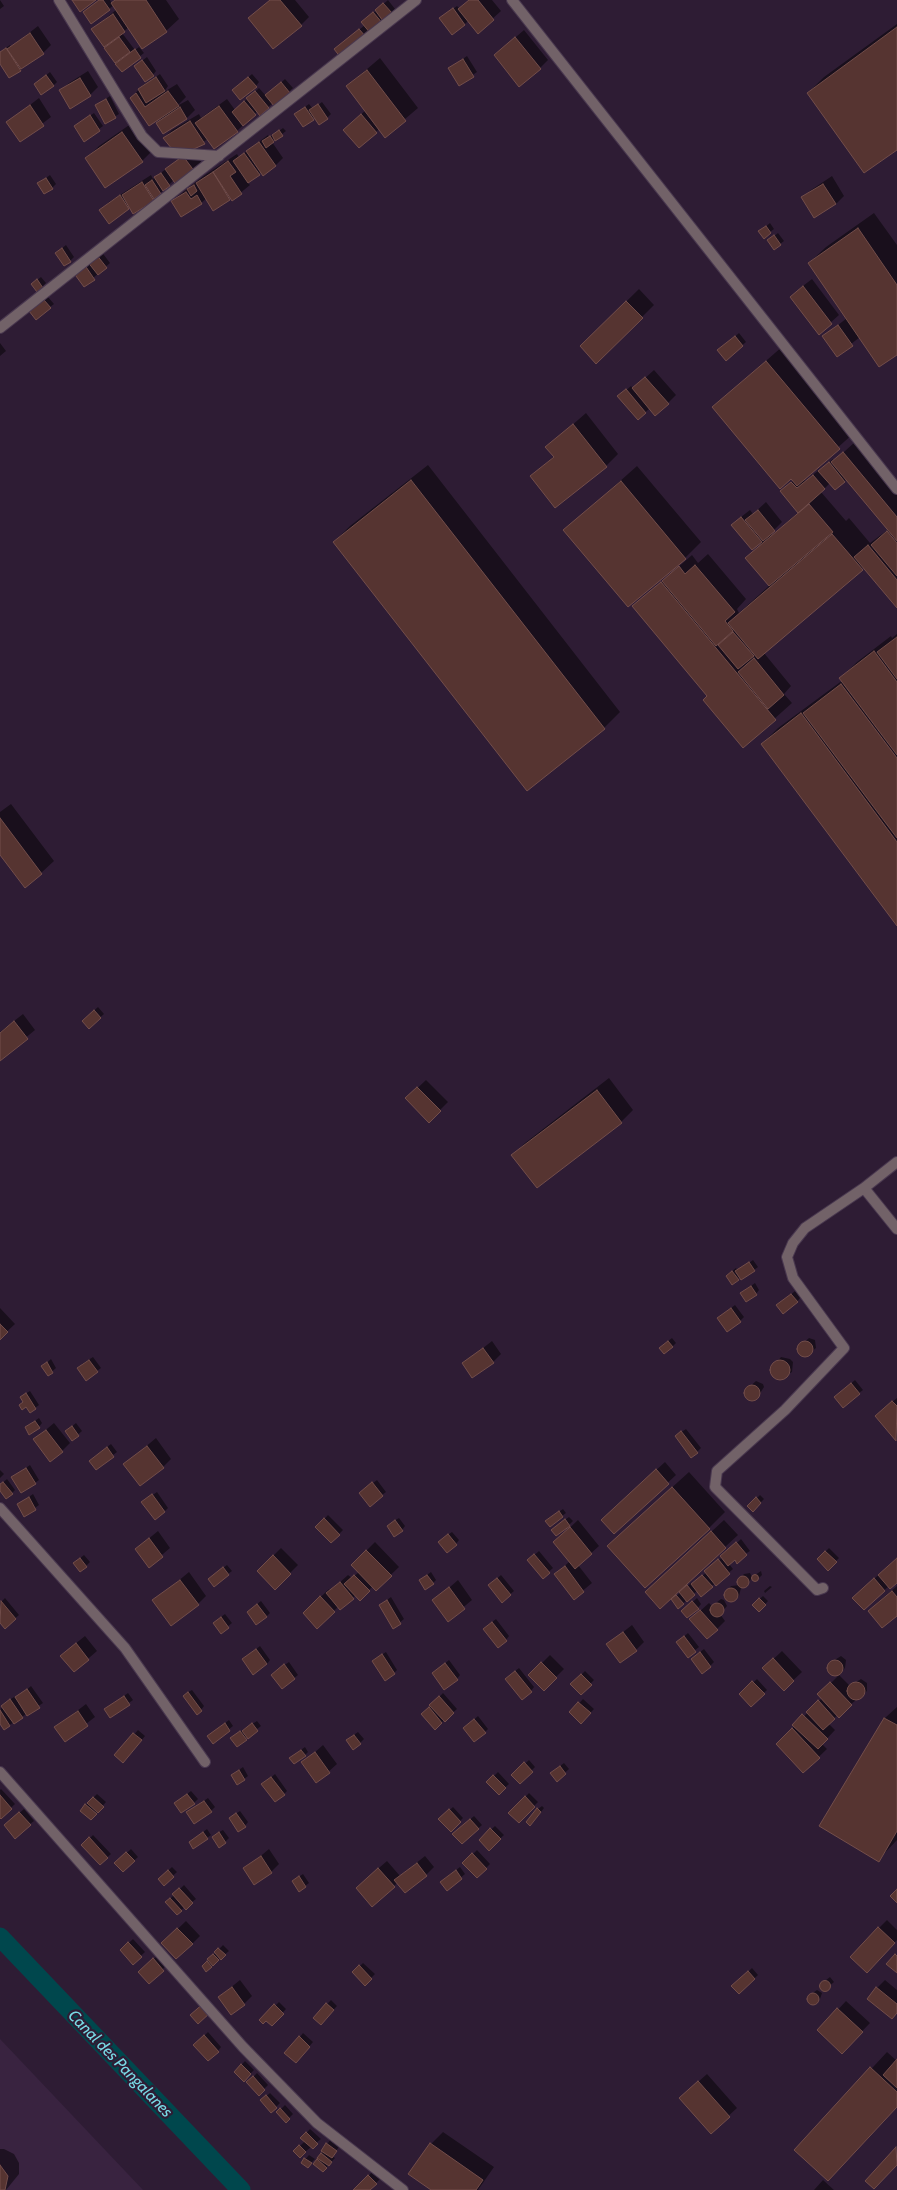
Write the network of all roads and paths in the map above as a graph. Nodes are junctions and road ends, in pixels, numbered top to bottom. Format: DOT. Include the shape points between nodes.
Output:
graph roads {
  1 [pos="59,0"];
  2 [pos="416,0"];
  3 [pos="512,0"];
  4 [pos="219,156"];
  5 [pos="0,328"];
  6 [pos="897,489"];
  7 [pos="897,1162"];
  8 [pos="864,1188"];
  9 [pos="897,1229"];
  10 [pos="0,1508"];
  11 [pos="823,1588"];
  12 [pos="205,1762"];
  13 [pos="0,1772"];
  14 [pos="403,2190"];
  1 -- 4 [label="street" via="142,136 158,152"];
  2 -- 4 [label="street"];
  3 -- 6 [label="street"];
  4 -- 5 [label="street"];
  7 -- 8 [label="street"];
  8 -- 9 [label="street"];
  8 -- 11 [label="street" via="805,1228 787,1257 793,1278 844,1348 786,1410 717,1471 715,1487 817,1590"];
  10 -- 12 [label="street" via="125,1648"];
  13 -- 14 [label="street" via="243,2046 317,2123"];
}
